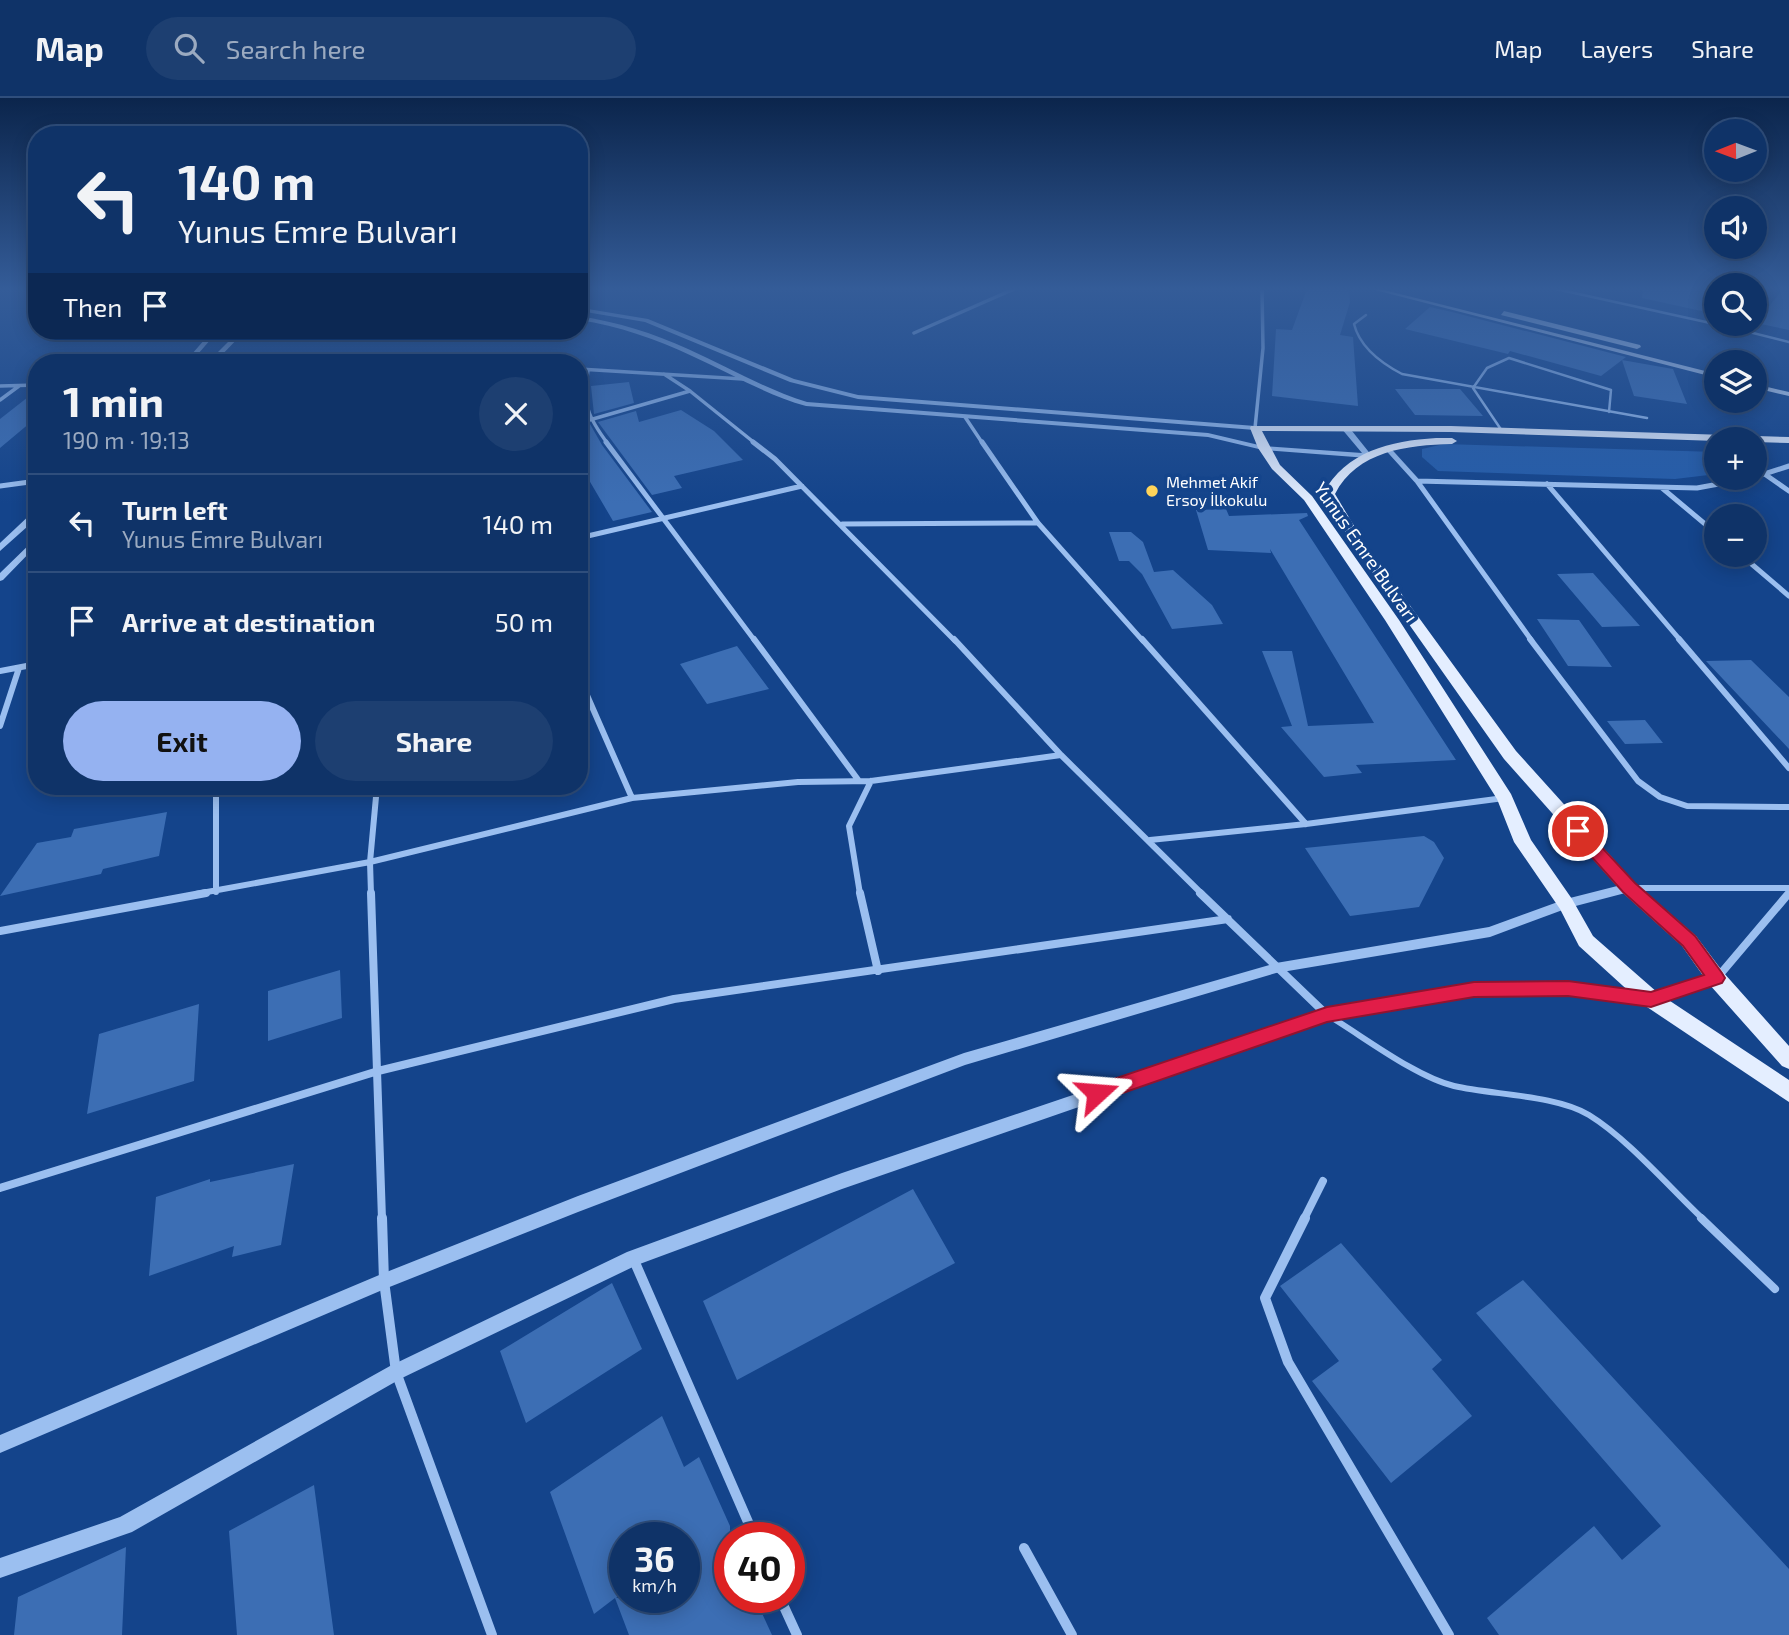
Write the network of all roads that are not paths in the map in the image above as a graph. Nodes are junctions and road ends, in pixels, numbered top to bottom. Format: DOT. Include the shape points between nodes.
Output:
graph roads {
  1 [pos="705,361"];
  2 [pos="744,361"];
  3 [pos="1263,361"];
  4 [pos="1379,361"];
  5 [pos="1493,361"];
  6 [pos="1518,361"];
  7 [pos="1657,361"];
  8 [pos="588,370"];
  9 [pos="1704,373"];
  10 [pos="664,374"];
  11 [pos="743,379"];
  12 [pos="1767,380"];
  13 [pos="1789,385"];
  14 [pos="0,386"];
  15 [pos="19,386"];
  16 [pos="28,386"];
  17 [pos="1473,388"];
  18 [pos="1767,389"];
  19 [pos="690,391"];
  20 [pos="1789,394"];
  21 [pos="0,400"];
  22 [pos="588,409"];
  23 [pos="1609,412"];
  24 [pos="965,417"];
  25 [pos="1647,418"];
  26 [pos="592,421"];
  27 [pos="588,422"];
  28 [pos="1255,428"];
  29 [pos="1345,428"];
  30 [pos="1502,431"];
  31 [pos="1789,440"];
  32 [pos="1263,448"];
  33 [pos="1388,449"];
  34 [pos="1704,449"];
  35 [pos="1767,450"];
  36 [pos="1789,451"];
  37 [pos="1368,456"];
  38 [pos="1789,466"];
  39 [pos="1767,475"];
  40 [pos="1767,476"];
  41 [pos="1417,481"];
  42 [pos="28,482"];
  43 [pos="1547,484"];
  44 [pos="0,486"];
  45 [pos="802,486"];
  46 [pos="1661,487"];
  47 [pos="1704,487"];
  48 [pos="1789,491"];
  49 [pos="665,519"];
  50 [pos="28,522"];
  51 [pos="1038,523"];
  52 [pos="1704,523"];
  53 [pos="842,524"];
  54 [pos="588,536"];
  55 [pos="0,548"];
  56 [pos="28,549"];
  57 [pos="1755,567"];
  58 [pos="0,578"];
  59 [pos="1789,596"];
  60 [pos="28,666"];
  61 [pos="19,668"];
  62 [pos="0,671"];
  63 [pos="588,698"];
  64 [pos="0,726"];
  65 [pos="1061,755"];
  66 [pos="1789,768"];
  67 [pos="859,781"];
  68 [pos="871,781"];
  69 [pos="216,795"];
  70 [pos="376,795"];
  71 [pos="632,798"];
  72 [pos="1505,798"];
  73 [pos="1789,807"];
  74 [pos="1306,824"];
  75 [pos="1150,840"];
  76 [pos="370,862"];
  77 [pos="1629,888"];
  78 [pos="1789,890"];
  79 [pos="216,892"];
  80 [pos="1566,904"];
  81 [pos="1228,919"];
  82 [pos="0,931"];
  83 [pos="1276,968"];
  84 [pos="878,971"];
  85 [pos="1716,978"];
  86 [pos="1651,999"];
  87 [pos="1327,1015"];
  88 [pos="1789,1059"];
  89 [pos="378,1070"];
  90 [pos="1789,1092"];
  91 [pos="1323,1181"];
  92 [pos="0,1188"];
  93 [pos="633,1258"];
  94 [pos="384,1281"];
  95 [pos="1775,1289"];
  96 [pos="396,1372"];
  97 [pos="0,1444"];
  98 [pos="748,1522"];
  99 [pos="1024,1548"];
  100 [pos="0,1568"];
  101 [pos="787,1613"];
  102 [pos="492,1635"];
  103 [pos="797,1635"];
  104 [pos="1072,1635"];
  105 [pos="1449,1635"];
  1 -- 11 [label="street"];
  2 -- 28 [label="street" via="792,381 858,397"];
  3 -- 28 [label="street"];
  4 -- 17 [label="lane" via="1402,374"];
  5 -- 17 [label="lane"];
  6 -- 23 [label="lane" via="1611,390"];
  7 -- 9 [label="main road"];
  8 -- 10 [label="street"];
  10 -- 11 [label="street"];
  10 -- 19 [label="street"];
  11 -- 24 [label="street" via="806,404"];
  12 -- 13 [label="main road"];
  14 -- 15 [label="street"];
  15 -- 16 [label="street"];
  15 -- 21 [label="street"];
  17 -- 23 [label="lane"];
  17 -- 30 [label="lane"];
  18 -- 20 [label="main road"];
  19 -- 26 [label="street"];
  19 -- 45 [label="street"];
  22 -- 26 [label="street"];
  23 -- 25 [label="lane"];
  24 -- 32 [label="street" via="1208,435"];
  24 -- 51 [label="street"];
  26 -- 27 [label="street"];
  26 -- 49 [label="street"];
  28 -- 29 [label="main road"];
  28 -- 32 [label="main road, Yunus Emre Bulvarı"];
  29 -- 30 [label="main road"];
  29 -- 37 [label="street"];
  30 -- 31 [label="main road"];
  32 -- 37 [label="street"];
  32 -- 72 [label="main road, Yunus Emre Bulvarı" via="1308,498"];
  33 -- 34 [label="main road, Yunus Emre Bulvarı" via="1442,440"];
  33 -- 37 [label="main road, Yunus Emre Bulvarı"];
  33 -- 41 [label="street"];
  35 -- 36 [label="main road"];
  37 -- 77 [label="main road, Yunus Emre Bulvarı" via="1333,482 1329,494 1356,542 1510,755"];
  38 -- 39 [label="street"];
  40 -- 48 [label="street"];
  41 -- 43 [label="street"];
  41 -- 73 [label="street" via="1571,696 1638,781 1660,797 1686,806"];
  42 -- 44 [label="street"];
  43 -- 46 [label="street"];
  43 -- 66 [label="street"];
  45 -- 49 [label="street"];
  45 -- 53 [label="street"];
  46 -- 47 [label="street"];
  46 -- 52 [label="street"];
  49 -- 54 [label="street"];
  49 -- 67 [label="street"];
  50 -- 55 [label="street"];
  51 -- 53 [label="street"];
  51 -- 74 [label="street"];
  53 -- 65 [label="street"];
  56 -- 58 [label="street"];
  57 -- 59 [label="street"];
  60 -- 61 [label="street"];
  61 -- 62 [label="street"];
  61 -- 64 [label="street"];
  63 -- 71 [label="street"];
  65 -- 68 [label="street"];
  65 -- 75 [label="street"];
  67 -- 68 [label="street"];
  67 -- 71 [label="street" via="798,782"];
  68 -- 84 [label="street" via="849,825"];
  69 -- 79 [label="street"];
  70 -- 76 [label="street"];
  71 -- 76 [label="street"];
  72 -- 74 [label="street"];
  72 -- 80 [label="main road, Yunus Emre Bulvarı" via="1523,842"];
  74 -- 75 [label="street"];
  75 -- 81 [label="street"];
  76 -- 79 [label="street"];
  76 -- 89 [label="street"];
  77 -- 78 [label="street"];
  77 -- 80 [label="street"];
  77 -- 85 [label="main road, Yunus Emre Bulvarı" via="1689,941"];
  78 -- 85 [label="street"];
  79 -- 82 [label="street"];
  80 -- 83 [label="street" via="1490,932"];
  80 -- 86 [label="main road, Yunus Emre Bulvarı" via="1586,941"];
  81 -- 83 [label="street"];
  81 -- 84 [label="street"];
  83 -- 87 [label="street"];
  83 -- 94 [label="street" via="964,1059"];
  84 -- 89 [label="street" via="674,999"];
  85 -- 86 [label="street"];
  85 -- 88 [label="main road, Yunus Emre Bulvarı"];
  86 -- 87 [label="street" via="1568,988 1474,990"];
  86 -- 90 [label="main road, Yunus Emre Bulvarı"];
  87 -- 93 [label="street" via="842,1181"];
  87 -- 95 [label="lane" via="1429,1077 1452,1086 1570,1106 1590,1115"];
  89 -- 92 [label="street"];
  89 -- 94 [label="street"];
  91 -- 105 [label="street" via="1265,1298 1288,1362"];
  93 -- 96 [label="street"];
  93 -- 98 [label="street"];
  94 -- 96 [label="street"];
  94 -- 97 [label="street"];
  96 -- 100 [label="street" via="125,1525"];
  96 -- 102 [label="street"];
  99 -- 104 [label="street"];
  101 -- 103 [label="street"];
}
